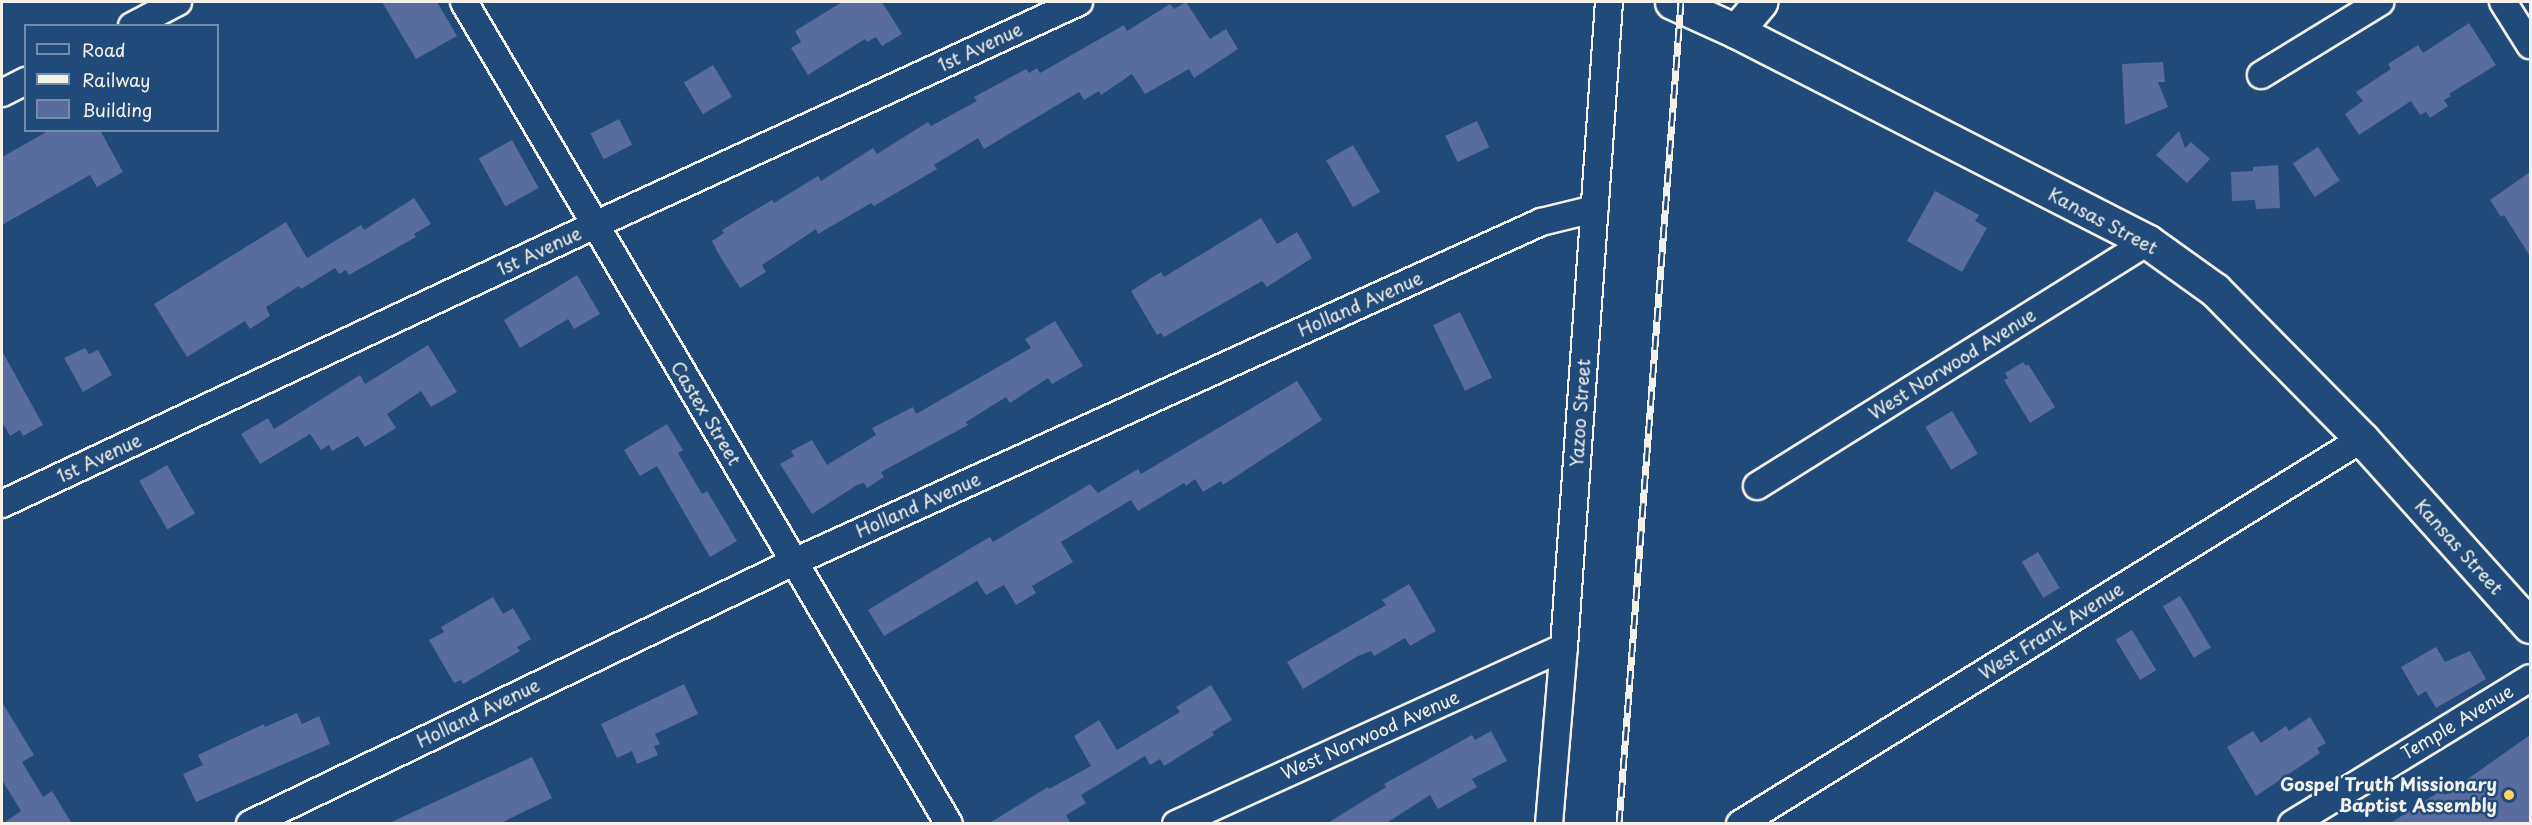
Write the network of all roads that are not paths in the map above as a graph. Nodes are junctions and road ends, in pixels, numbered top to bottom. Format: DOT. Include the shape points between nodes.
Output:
graph roads {
  1 [pos="178,2"];
  2 [pos="464,2"];
  3 [pos="1078,2"];
  4 [pos="1609,2"];
  5 [pos="1672,2"];
  6 [pos="1760,2"];
  7 [pos="2380,2"];
  8 [pos="2503,2"];
  9 [pos="136,24"];
  10 [pos="1736,31"];
  11 [pos="2530,45"];
  12 [pos="2261,75"];
  13 [pos="24,82"];
  14 [pos="2,93"];
  15 [pos="1594,209"];
  16 [pos="595,225"];
  17 [pos="2148,242"];
  18 [pos="2362,439"];
  19 [pos="1757,486"];
  20 [pos="2,504"];
  21 [pos="794,562"];
  22 [pos="2530,626"];
  23 [pos="1564,647"];
  24 [pos="2530,678"];
  25 [pos="250,824"];
  26 [pos="949,824"];
  27 [pos="1176,824"];
  28 [pos="1549,824"];
  29 [pos="1740,824"];
  30 [pos="2292,824"];
  1 -- 9 [label="street"];
  2 -- 16 [label="street, Castex Street"];
  3 -- 16 [label="street, 1st Avenue"];
  4 -- 15 [label="street, Yazoo Street"];
  5 -- 10 [label="street, Kansas Street"];
  6 -- 10 [label="street"];
  7 -- 12 [label="street"];
  8 -- 11 [label="street"];
  10 -- 17 [label="street, Kansas Street"];
  13 -- 14 [label="street"];
  15 -- 21 [label="street, Holland Avenue" via="1541,222"];
  15 -- 23 [label="street, Yazoo Street"];
  16 -- 20 [label="street, 1st Avenue"];
  16 -- 21 [label="street, Castex Street"];
  17 -- 18 [label="street, Kansas Street" via="2215,290"];
  17 -- 19 [label="street, West Norwood Avenue"];
  18 -- 22 [label="street, Kansas Street"];
  18 -- 29 [label="street, West Frank Avenue"];
  21 -- 25 [label="street, Holland Avenue"];
  21 -- 26 [label="street, Castex Street"];
  23 -- 27 [label="street, West Norwood Avenue"];
  23 -- 28 [label="street, Yazoo Street"];
  24 -- 30 [label="street, Temple Avenue"];
}
